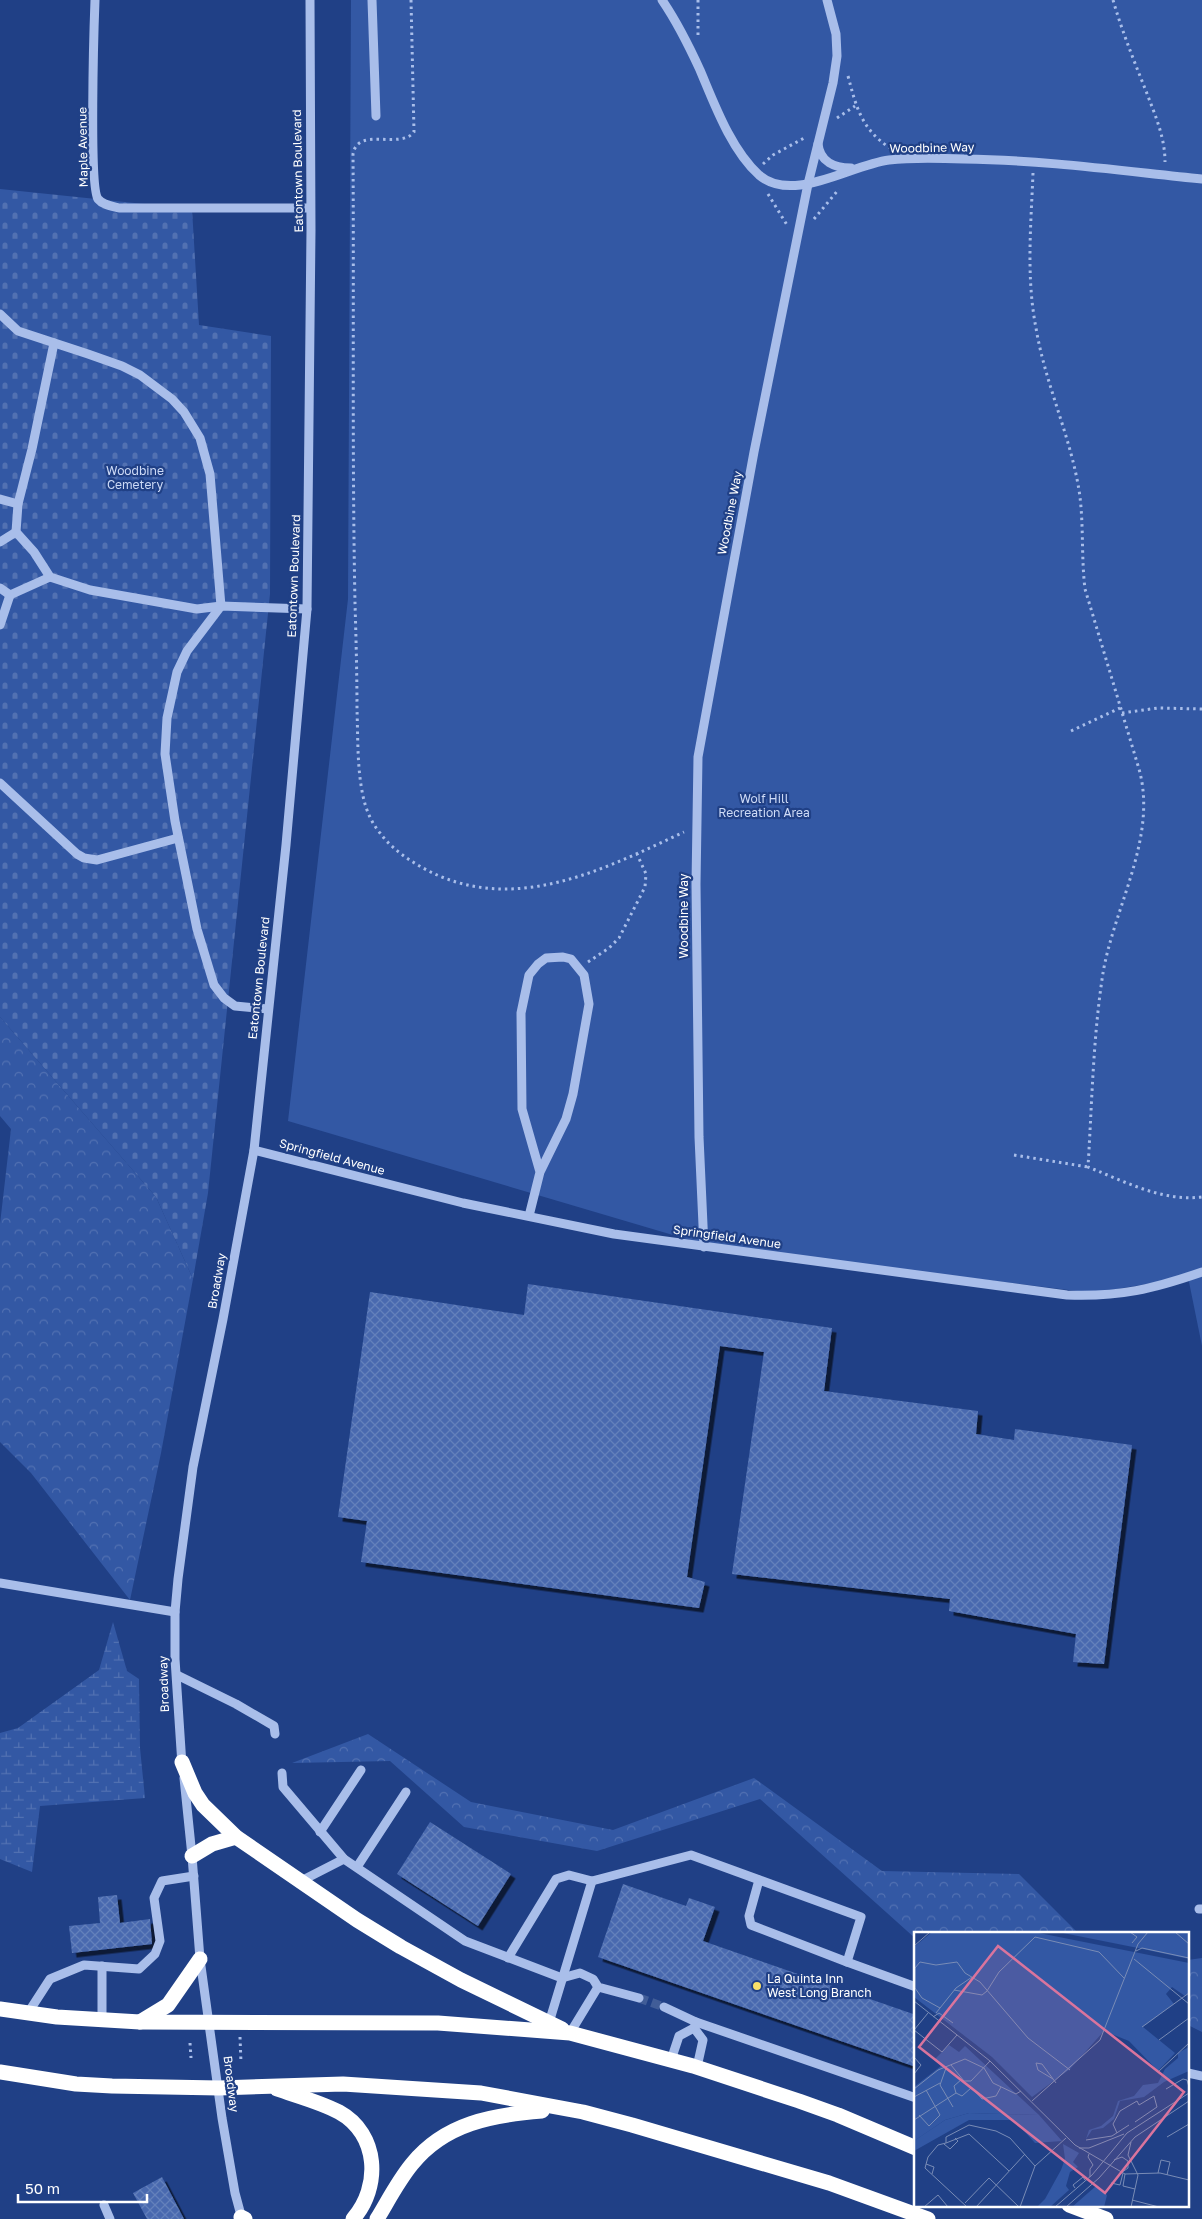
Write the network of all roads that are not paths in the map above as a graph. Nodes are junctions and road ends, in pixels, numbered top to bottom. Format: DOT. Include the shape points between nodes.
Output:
graph roads {
  1 [pos="95,0"];
  2 [pos="310,0"];
  3 [pos="372,0"];
  4 [pos="662,0"];
  5 [pos="827,0"];
  6 [pos="376,116"];
  7 [pos="818,142"];
  8 [pos="859,168"];
  9 [pos="1202,179"];
  10 [pos="808,184"];
  11 [pos="310,208"];
  12 [pos="0,314"];
  13 [pos="4,322"];
  14 [pos="54,344"];
  15 [pos="0,499"];
  16 [pos="18,504"];
  17 [pos="16,532"];
  18 [pos="0,542"];
  19 [pos="50,578"];
  20 [pos="0,588"];
  21 [pos="10,596"];
  22 [pos="221,606"];
  23 [pos="307,609"];
  24 [pos="0,625"];
  25 [pos="0,783"];
  26 [pos="178,838"];
  27 [pos="268,1009"];
  28 [pos="254,1150"];
  29 [pos="540,1172"];
  30 [pos="529,1216"];
  31 [pos="704,1247"];
  32 [pos="1202,1272"];
  33 [pos="0,1583"];
  34 [pos="175,1612"];
  35 [pos="177,1675"];
  36 [pos="275,1734"];
  37 [pos="182,1762"];
  38 [pos="362,1770"];
  39 [pos="282,1773"];
  40 [pos="406,1792"];
  41 [pos="320,1832"];
  42 [pos="236,1837"];
  43 [pos="192,1856"];
  44 [pos="344,1859"];
  45 [pos="357,1867"];
  46 [pos="194,1876"];
  47 [pos="759,1880"];
  48 [pos="301,1881"];
  49 [pos="592,1881"];
  50 [pos="508,1958"];
  51 [pos="200,1959"];
  52 [pos="847,1962"];
  53 [pos="102,1966"];
  54 [pos="562,1978"];
  55 [pos="598,1987"];
  56 [pos="914,1987"];
  57 [pos="639,1998"];
  58 [pos="664,2007"];
  59 [pos="0,2010"];
  60 [pos="28,2013"];
  61 [pos="102,2020"];
  62 [pos="140,2022"];
  63 [pos="210,2022"];
  64 [pos="695,2025"];
  65 [pos="548,2027"];
  66 [pos="570,2033"];
  67 [pos="670,2060"];
  68 [pos="697,2067"];
  69 [pos="0,2072"];
  70 [pos="269,2086"];
  71 [pos="219,2088"];
  72 [pos="914,2097"];
  73 [pos="561,2110"];
  74 [pos="914,2147"];
  75 [pos="104,2205"];
  76 [pos="1072,2206"];
  77 [pos="243,2218"];
  78 [pos="110,2219"];
  79 [pos="353,2219"];
  80 [pos="377,2219"];
  81 [pos="928,2219"];
  82 [pos="1106,2219"];
  1 -- 11 [label="street, Maple Avenue" via="95,186 98,198 105,205 119,208"];
  2 -- 11 [label="street, Eatontown Boulevard"];
  3 -- 6 [label="street"];
  4 -- 10 [label="street" via="691,51 721,120 758,174 776,184"];
  5 -- 7 [label="street" via="836,34 837,56"];
  7 -- 8 [label="street" via="827,162 842,168"];
  7 -- 10 [label="street"];
  8 -- 9 [label="street, Woodbine Way" via="889,160 921,158 1034,162"];
  8 -- 10 [label="street, Woodbine Way"];
  10 -- 31 [label="street, Woodbine Way" via="698,757 699,1137"];
  11 -- 23 [label="street, Eatontown Boulevard"];
  12 -- 13 [label="street"];
  13 -- 14 [label="street" via="18,332"];
  14 -- 16 [label="street"];
  14 -- 22 [label="street" via="122,366 140,376 172,399 194,427 210,474"];
  15 -- 16 [label="street"];
  16 -- 17 [label="street"];
  17 -- 18 [label="street"];
  17 -- 19 [label="street" via="34,552"];
  19 -- 21 [label="street"];
  19 -- 22 [label="street" via="90,590 198,609"];
  20 -- 21 [label="street"];
  21 -- 24 [label="street"];
  22 -- 23 [label="street"];
  22 -- 26 [label="street" via="187,651 172,687 165,754"];
  23 -- 27 [label="street, Eatontown Boulevard"];
  25 -- 26 [label="street" via="84,858 97,860"];
  26 -- 27 [label="street" via="197,929 214,985 235,1006"];
  27 -- 28 [label="street, Eatontown Boulevard"];
  28 -- 30 [label="street, Springfield Avenue" via="420,1193"];
  28 -- 34 [label="street, Broadway" via="193,1467"];
  29 -- 29 [label="street" via="566,1119 589,1004 584,974 571,959 563,957 546,958 529,975 521,1013 522,1109"];
  29 -- 30 [label="street"];
  30 -- 31 [label="street, Springfield Avenue" via="614,1234"];
  31 -- 32 [label="street, Springfield Avenue" via="1067,1295 1126,1294"];
  33 -- 34 [label="street"];
  34 -- 35 [label="street, Broadway"];
  35 -- 36 [label="street" via="274,1726"];
  35 -- 37 [label="street, Broadway"];
  37 -- 42 [label="highway" via="203,1805"];
  37 -- 43 [label="street, Broadway"];
  38 -- 41 [label="street"];
  39 -- 41 [label="street" via="283,1787"];
  40 -- 45 [label="street"];
  41 -- 44 [label="street"];
  42 -- 43 [label="highway" via="212,1844"];
  42 -- 48 [label="highway"];
  43 -- 46 [label="street, Broadway"];
  44 -- 45 [label="street"];
  44 -- 48 [label="street"];
  45 -- 50 [label="street" via="465,1941"];
  46 -- 51 [label="street, Broadway"];
  46 -- 53 [label="street" via="162,1881 154,1898 160,1941 155,1954 139,1969"];
  47 -- 49 [label="street" via="692,1855"];
  47 -- 52 [label="street" via="749,1916 751,1925"];
  47 -- 52 [label="street" via="861,1917"];
  48 -- 65 [label="highway" via="357,1920"];
  49 -- 50 [label="street" via="568,1875 556,1879"];
  49 -- 54 [label="street"];
  50 -- 54 [label="street"];
  51 -- 62 [label="highway" via="168,2005"];
  51 -- 63 [label="street, Broadway"];
  52 -- 56 [label="street"];
  53 -- 60 [label="street" via="84,1965 50,1980"];
  53 -- 61 [label="street"];
  54 -- 55 [label="street" via="580,1973 593,1979"];
  54 -- 65 [label="street"];
  55 -- 57 [label="street"];
  55 -- 66 [label="street"];
  58 -- 64 [label="street"];
  59 -- 60 [label="highway"];
  60 -- 61 [label="highway"];
  61 -- 62 [label="highway"];
  62 -- 63 [label="highway"];
  63 -- 65 [label="highway"];
  63 -- 71 [label="street, Broadway"];
  64 -- 67 [label="street" via="679,2036"];
  64 -- 68 [label="street" via="703,2040"];
  64 -- 72 [label="street"];
  65 -- 66 [label="highway"];
  66 -- 67 [label="highway"];
  67 -- 68 [label="highway"];
  68 -- 74 [label="highway" via="838,2115"];
  69 -- 71 [label="highway" via="76,2084"];
  70 -- 71 [label="highway"];
  70 -- 73 [label="highway" via="343,2084 446,2090 481,2093"];
  70 -- 79 [label="highway" via="338,2112 360,2132 370,2154 373,2178 368,2198"];
  71 -- 77 [label="street, Broadway" via="235,2193"];
  73 -- 80 [label="highway" via="503,2114 446,2134 412,2163"];
  73 -- 81 [label="highway" via="632,2124 750,2158"];
  75 -- 78 [label="street"];
  76 -- 82 [label="highway"];
}
